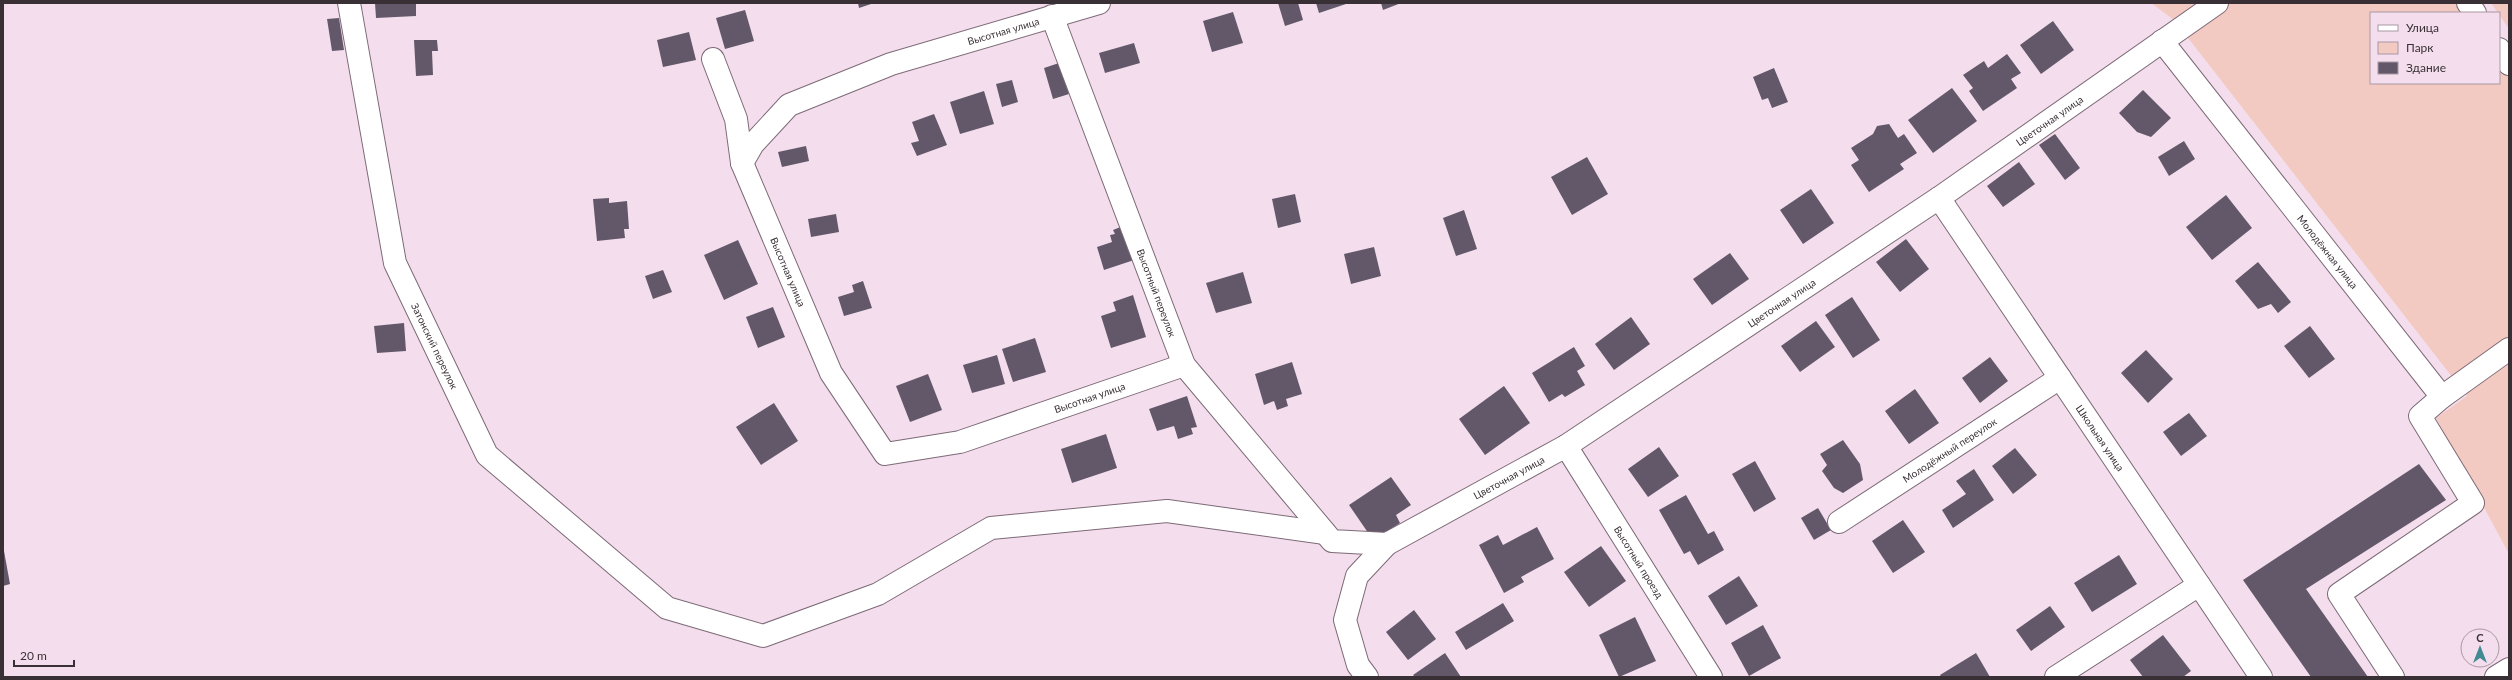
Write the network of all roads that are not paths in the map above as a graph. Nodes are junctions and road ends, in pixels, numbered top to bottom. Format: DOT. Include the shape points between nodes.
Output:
graph roads {
  1 [pos="349,3"];
  2 [pos="1099,3"];
  3 [pos="2217,3"];
  4 [pos="2468,3"];
  5 [pos="2474,12"];
  6 [pos="1052,16"];
  7 [pos="2162,41"];
  8 [pos="2500,50"];
  9 [pos="712,59"];
  10 [pos="2509,64"];
  11 [pos="742,164"];
  12 [pos="1940,198"];
  13 [pos="2509,349"];
  14 [pos="1184,365"];
  15 [pos="2060,378"];
  16 [pos="2442,397"];
  17 [pos="1566,446"];
  18 [pos="1839,522"];
  19 [pos="1325,533"];
  20 [pos="1387,544"];
  21 [pos="2199,585"];
  22 [pos="2509,669"];
  23 [pos="1367,677"];
  24 [pos="1711,677"];
  25 [pos="2056,677"];
  26 [pos="2261,677"];
  27 [pos="2392,677"];
  28 [pos="2496,677"];
  1 -- 19 [label="street, Затонский переулок" via="395,263 487,455 667,608 763,636 878,594 992,528 1167,511"];
  2 -- 6 [label="street, Высотная улица"];
  3 -- 7 [label="street, Цветочная улица"];
  4 -- 5 [label="street"];
  6 -- 11 [label="street, Высотная улица" via="891,64 789,106 753,144"];
  6 -- 14 [label="street, Высотный переулок"];
  7 -- 12 [label="street, Цветочная улица"];
  7 -- 16 [label="street, Молодёжная улица"];
  8 -- 10 [label="street"];
  9 -- 11 [label="street" via="736,119"];
  11 -- 14 [label="street, Высотная улица" via="831,373 885,454 960,442"];
  12 -- 15 [label="street, Школьная улица"];
  12 -- 17 [label="street, Цветочная улица"];
  13 -- 16 [label="street"];
  14 -- 19 [label="street, Высотный переулок"];
  15 -- 18 [label="street, Молодёжный переулок"];
  15 -- 21 [label="street, Школьная улица"];
  16 -- 27 [label="street" via="2420,416 2473,503 2339,594"];
  17 -- 20 [label="street, Цветочная улица"];
  17 -- 24 [label="street, Высотный проезд"];
  19 -- 20 [label="street" via="1332,541"];
  20 -- 23 [label="street" via="1357,576 1345,620 1358,665"];
  21 -- 25 [label="street"];
  21 -- 26 [label="street, Школьная улица"];
  22 -- 28 [label="street"];
}
